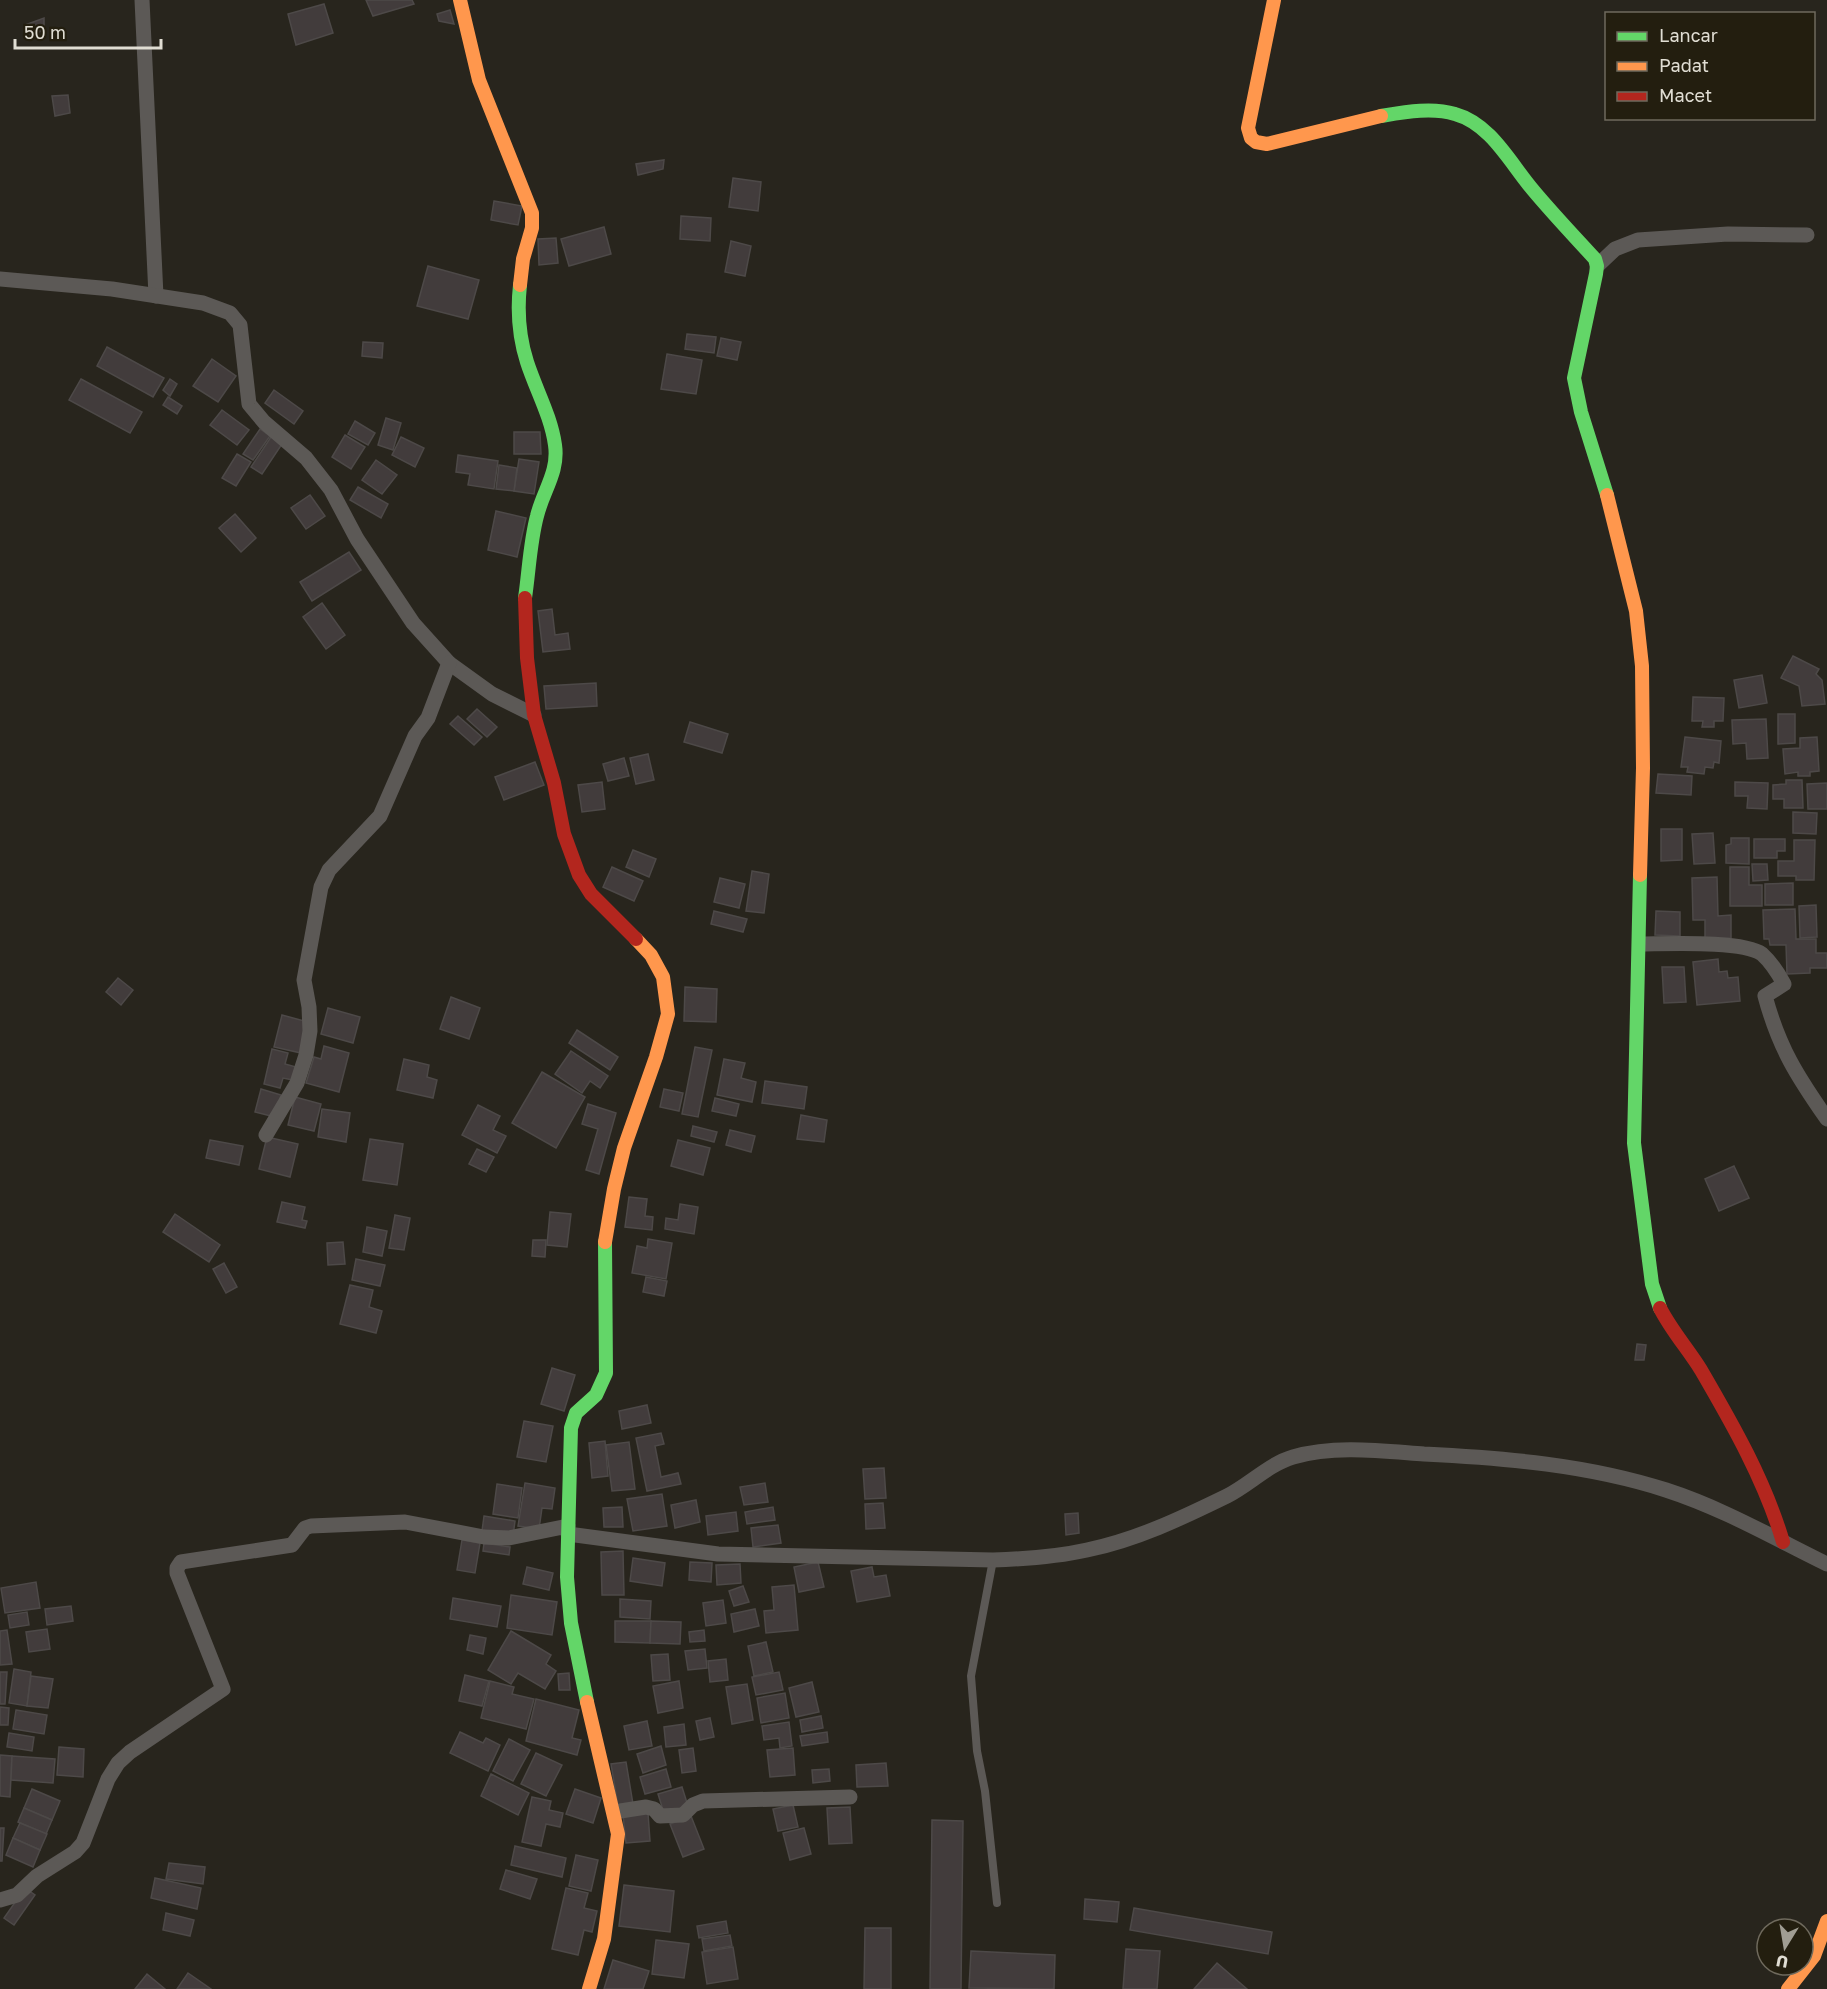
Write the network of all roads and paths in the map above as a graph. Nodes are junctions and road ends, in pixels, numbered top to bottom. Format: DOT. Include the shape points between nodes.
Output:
graph roads {
  1 [pos="142,0"];
  2 [pos="460,0"];
  3 [pos="1274,0"];
  4 [pos="1807,235"];
  5 [pos="1597,266"];
  6 [pos="0,279"];
  7 [pos="156,296"];
  8 [pos="449,663"];
  9 [pos="534,715"];
  10 [pos="1640,944"];
  11 [pos="1827,1119"];
  12 [pos="267,1135"];
  13 [pos="568,1530"];
  14 [pos="1783,1542"];
  15 [pos="993,1560"];
  16 [pos="1827,1564"];
  17 [pos="850,1797"];
  18 [pos="614,1812"];
  19 [pos="0,1900"];
  20 [pos="998,1903"];
  21 [pos="1827,1921"];
  22 [pos="590,1989"];
  23 [pos="1788,1989"];
  1 -- 7 [label="street"];
  2 -- 9 [label="street" via="479,80 532,213 518,301 519,332 526,363 548,416 556,463 537,514 524,605"];
  3 -- 5 [label="street" via="1248,128 1252,139 1267,144 1370,118 1420,112 1458,114 1472,120 1490,137"];
  4 -- 5 [label="street" via="1728,234 1638,240 1615,249"];
  5 -- 10 [label="street" via="1574,378 1636,611 1642,666"];
  6 -- 7 [label="street"];
  7 -- 8 [label="street" via="203,303 230,313 237,320 249,404 306,458 331,490 357,539 413,623"];
  8 -- 9 [label="street" via="492,694"];
  8 -- 12 [label="street" via="428,718 415,736 380,816 329,870 321,886 304,980 310,1031 306,1055 297,1083"];
  9 -- 13 [label="street" via="564,834 579,875 591,894 651,955 663,978 668,1014 614,1189 605,1241 606,1373 596,1395 576,1413 572,1423"];
  10 -- 11 [label="street" via="1727,945 1760,953 1784,984 1765,996 1779,1040 1798,1078"];
  10 -- 14 [label="street" via="1634,1143 1654,1293 1660,1310 1700,1369 1756,1472"];
  13 -- 15 [label="street" via="718,1554"];
  13 -- 18 [label="street" via="567,1577 574,1643"];
  13 -- 19 [label="street" via="509,1538 399,1522 311,1526 292,1545 181,1562 177,1573 223,1689 123,1758 108,1779 83,1843 16,1896"];
  14 -- 15 [label="street" via="1688,1498 1605,1474 1498,1458 1364,1450 1291,1457 1236,1492 1130,1538 1033,1559"];
  14 -- 16 [label="street"];
  15 -- 20 [label="lane" via="971,1676"];
  17 -- 18 [label="street" via="703,1801 683,1815 660,1816 649,1807"];
  18 -- 22 [label="street" via="618,1834 608,1917"];
  21 -- 23 [label="street" via="1814,1956"];
}
